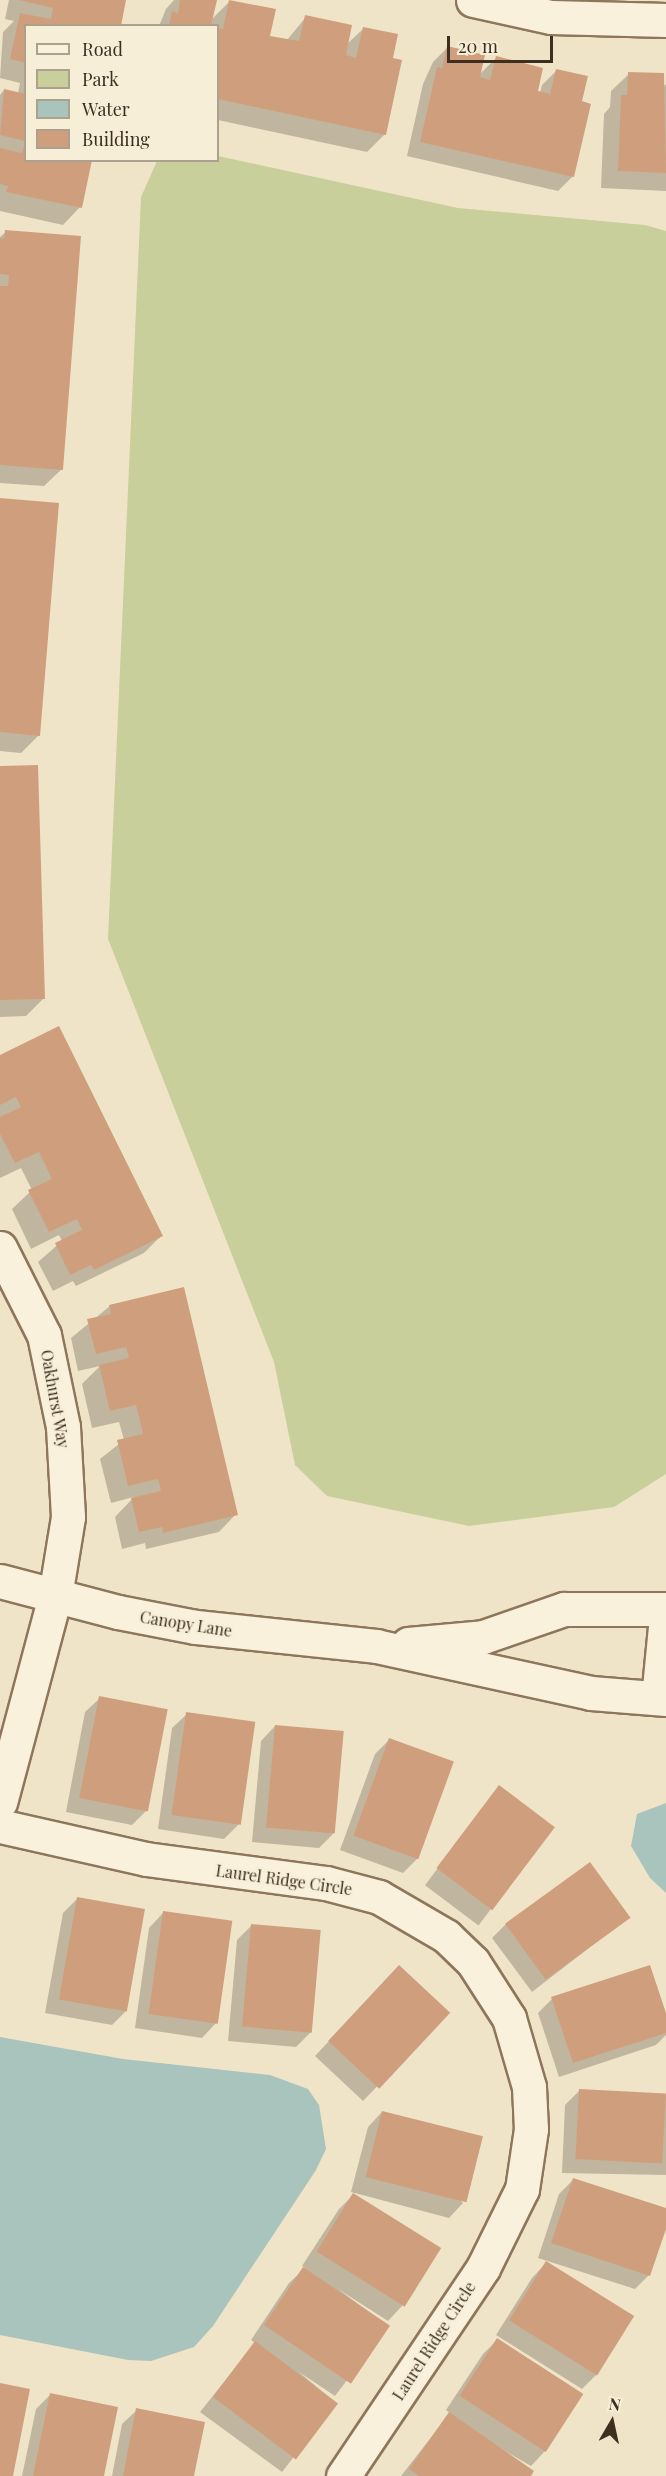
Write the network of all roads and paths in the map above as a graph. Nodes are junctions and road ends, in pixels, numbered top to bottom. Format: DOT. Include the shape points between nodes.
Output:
graph roads {
  1 [pos="473,0"];
  2 [pos="666,20"];
  3 [pos="0,1248"];
  4 [pos="0,1581"];
  5 [pos="55,1596"];
  6 [pos="666,1618"];
  7 [pos="376,1646"];
  8 [pos="662,1698"];
  9 [pos="0,1802"];
  10 [pos="0,1826"];
  11 [pos="343,2476"];
  1 -- 2 [label="street" via="551,17"];
  3 -- 5 [label="street, Oakhurst Way" via="44,1335 63,1427 68,1516"];
  4 -- 5 [label="street, Canopy Lane"];
  5 -- 7 [label="street, Canopy Lane" via="196,1627"];
  5 -- 9 [label="street"];
  6 -- 7 [label="street, Canopy Lane" via="564,1609 483,1637"];
  6 -- 8 [label="street, Canopy Lane"];
  7 -- 8 [label="street, Canopy Lane" via="591,1693"];
  10 -- 11 [label="street, Laurel Ridge Circle" via="146,1859 326,1882 379,1897 446,1936 473,1962 509,2018 530,2087 531,2129 522,2189 483,2268"];
}
